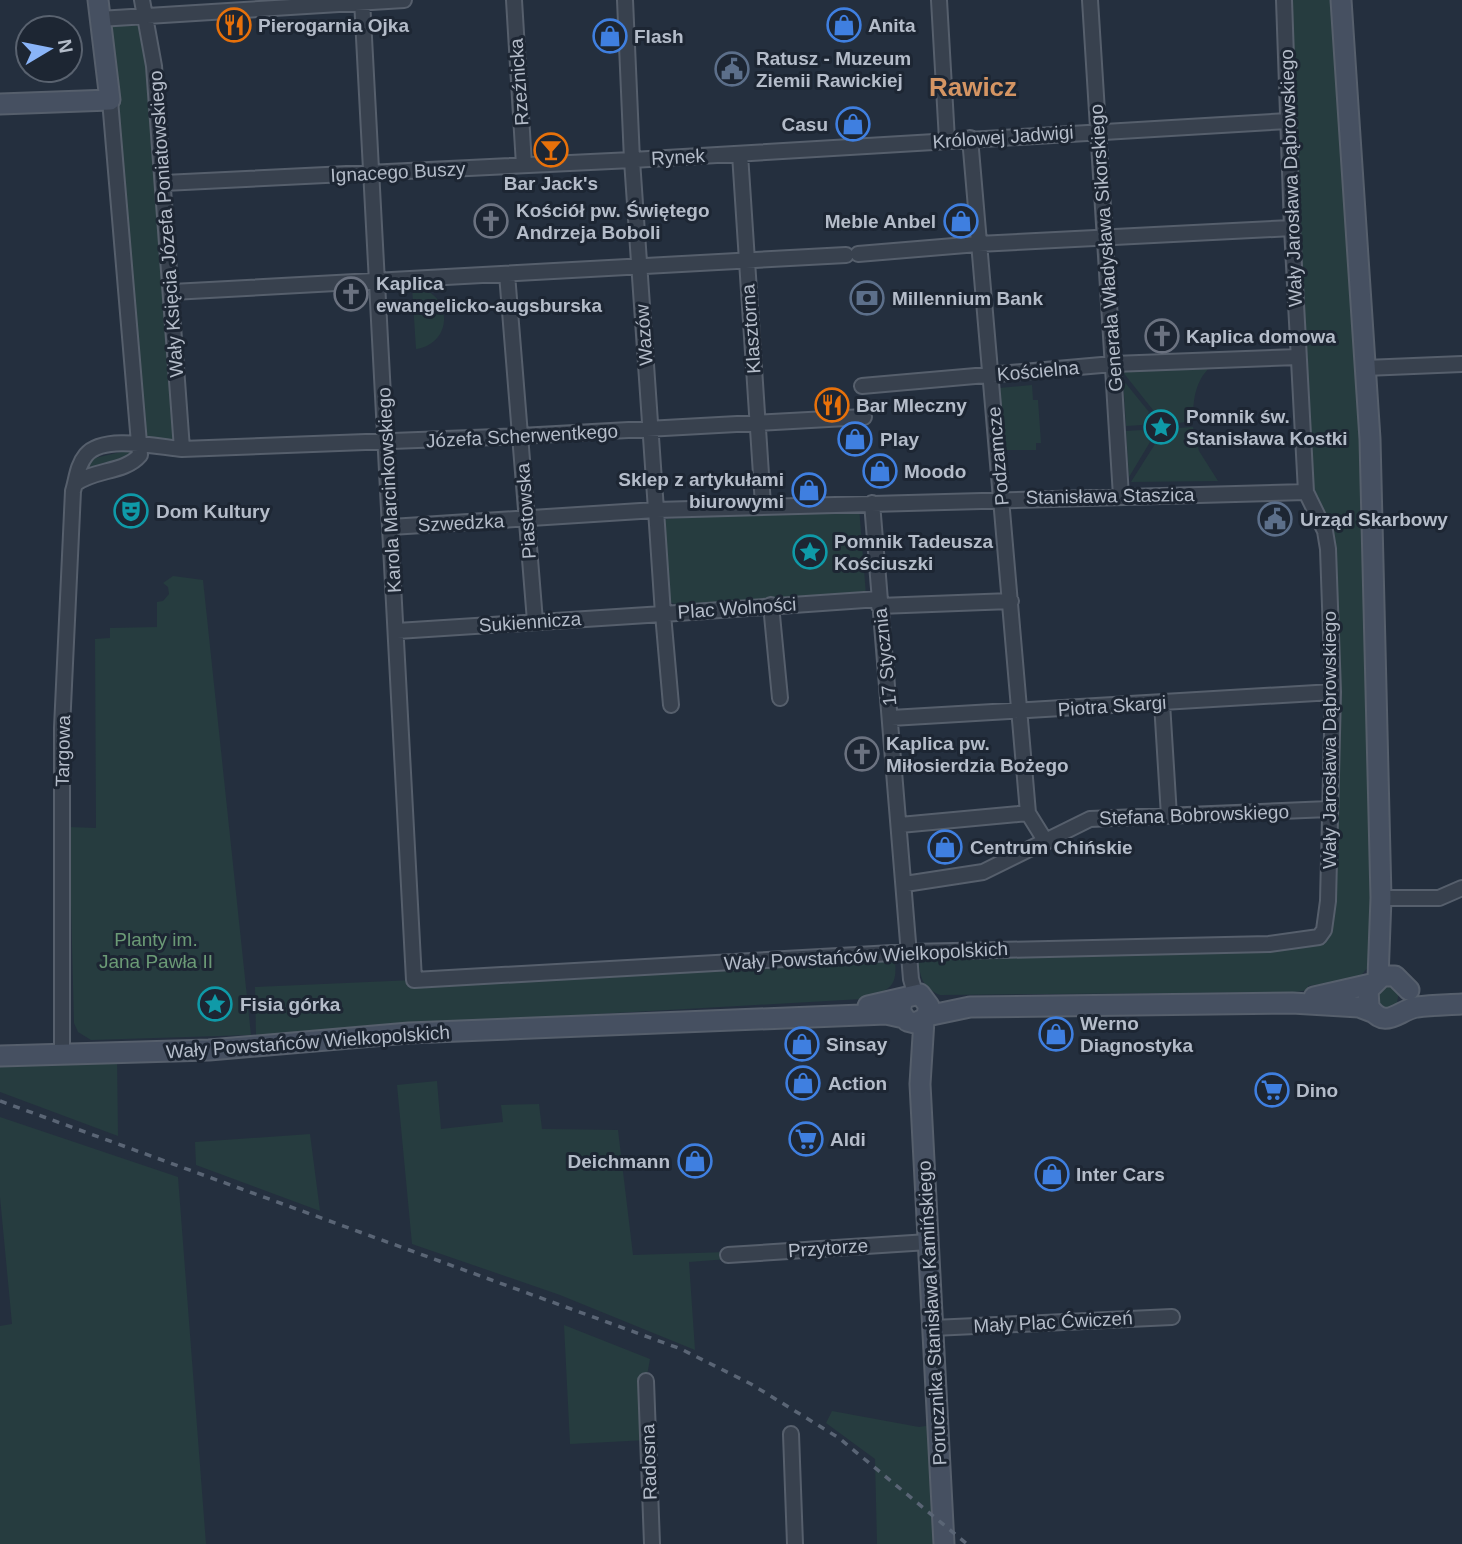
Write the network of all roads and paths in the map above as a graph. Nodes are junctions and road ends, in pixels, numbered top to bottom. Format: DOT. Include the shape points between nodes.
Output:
graph roads {
  1 [pos="404,0"];
  2 [pos="514,0"];
  3 [pos="625,0"];
  4 [pos="939,0"];
  5 [pos="1090,0"];
  6 [pos="1284,0"];
  7 [pos="1341,0"];
  8 [pos="362,1"];
  9 [pos="192,6"];
  10 [pos="143,8"];
  11 [pos="99,9"];
  12 [pos="110,100"];
  13 [pos="0,104"];
  14 [pos="1288,121"];
  15 [pos="1098,131"];
  16 [pos="970,138"];
  17 [pos="947,140"];
  18 [pos="843,149"];
  19 [pos="740,154"];
  20 [pos="632,160"];
  21 [pos="524,165"];
  22 [pos="373,173"];
  23 [pos="164,183"];
  24 [pos="1292,228"];
  25 [pos="1105,238"];
  26 [pos="978,244"];
  27 [pos="746,262"];
  28 [pos="638,267"];
  29 [pos="507,274"];
  30 [pos="379,280"];
  31 [pos="172,292"];
  32 [pos="1298,357"];
  33 [pos="1113,364"];
  34 [pos="1462,364"];
  35 [pos="1365,368"];
  36 [pos="990,375"];
  37 [pos="862,386"];
  38 [pos="864,418"];
  39 [pos="758,424"];
  40 [pos="651,429"];
  41 [pos="520,436"];
  42 [pos="386,442"];
  43 [pos="139,443"];
  44 [pos="182,449"];
  45 [pos="75,484"];
  46 [pos="1306,492"];
  47 [pos="1121,496"];
  48 [pos="1001,498"];
  49 [pos="872,503"];
  50 [pos="763,505"];
  51 [pos="656,510"];
  52 [pos="527,519"];
  53 [pos="391,527"];
  54 [pos="1011,601"];
  55 [pos="879,603"];
  56 [pos="771,605"];
  57 [pos="663,614"];
  58 [pos="535,621"];
  59 [pos="397,631"];
  60 [pos="1333,692"];
  61 [pos="780,698"];
  62 [pos="1161,703"];
  63 [pos="671,705"];
  64 [pos="1020,712"];
  65 [pos="891,718"];
  66 [pos="1329,809"];
  67 [pos="1028,813"];
  68 [pos="1169,816"];
  69 [pos="900,825"];
  70 [pos="1046,842"];
  71 [pos="905,884"];
  72 [pos="1462,888"];
  73 [pos="1381,898"];
  74 [pos="1319,937"];
  75 [pos="910,952"];
  76 [pos="414,980"];
  77 [pos="1392,988"];
  78 [pos="1462,1002"];
  79 [pos="1293,1003"];
  80 [pos="912,1007"];
  81 [pos="1372,1012"];
  82 [pos="62,1055"];
  83 [pos="0,1056"];
  84 [pos="928,1242"];
  85 [pos="728,1255"];
  86 [pos="1172,1317"];
  87 [pos="933,1328"];
  88 [pos="646,1381"];
  89 [pos="791,1434"];
  90 [pos="652,1544"];
  91 [pos="795,1544"];
  92 [pos="944,1544"];
  1 -- 8 [label="street"];
  2 -- 21 [label="street, Rzeźnicka"];
  3 -- 20 [label="street, Rynek"];
  4 -- 17 [label="street"];
  5 -- 15 [label="street, Generała Władysława Sikorskiego"];
  6 -- 14 [label="street, Wały Jarosława Dąbrowskiego"];
  7 -- 35 [label="street"];
  8 -- 9 [label="street"];
  8 -- 22 [label="street, Karola Marcinkowskiego"];
  9 -- 10 [label="street"];
  10 -- 11 [label="street"];
  10 -- 23 [label="street, Wały Księcia Józefa Poniatowskiego" via="154,66"];
  11 -- 12 [label="street"];
  12 -- 13 [label="street"];
  12 -- 43 [label="street"];
  14 -- 15 [label="street, Królowej Jadwigi"];
  14 -- 24 [label="street, Wały Jarosława Dąbrowskiego"];
  15 -- 16 [label="street, Królowej Jadwigi"];
  15 -- 25 [label="street, Generała Władysława Sikorskiego"];
  16 -- 17 [label="street, Królowej Jadwigi"];
  16 -- 26 [label="street, Podzamcze"];
  17 -- 18 [label="street, Królowej Jadwigi"];
  18 -- 19 [label="street, Rynek"];
  19 -- 20 [label="street, Rynek"];
  19 -- 27 [label="street, Klasztorna"];
  20 -- 21 [label="street, Ignacego Buszy"];
  20 -- 28 [label="street, Wazów"];
  21 -- 22 [label="street, Ignacego Buszy"];
  22 -- 23 [label="street, Ignacego Buszy"];
  22 -- 30 [label="street, Karola Marcinkowskiego"];
  23 -- 31 [label="street, Wały Księcia Józefa Poniatowskiego"];
  24 -- 25 [label="street"];
  24 -- 32 [label="street, Wały Jarosława Dąbrowskiego"];
  25 -- 26 [label="street"];
  25 -- 33 [label="street, Generała Władysława Sikorskiego"];
  26 -- 27 [label="street"];
  26 -- 36 [label="street, Podzamcze"];
  27 -- 28 [label="street"];
  27 -- 39 [label="street, Klasztorna"];
  28 -- 29 [label="street"];
  28 -- 40 [label="street, Wazów"];
  29 -- 30 [label="street"];
  29 -- 41 [label="street, Piastowska"];
  30 -- 31 [label="street"];
  30 -- 42 [label="street, Karola Marcinkowskiego"];
  31 -- 44 [label="street, Wały Księcia Józefa Poniatowskiego"];
  32 -- 33 [label="street, Kościelna"];
  32 -- 46 [label="street, Wały Jarosława Dąbrowskiego"];
  33 -- 36 [label="street, Kościelna"];
  33 -- 47 [label="street, Generała Władysława Sikorskiego"];
  34 -- 35 [label="street"];
  35 -- 73 [label="street" via="1376,616"];
  36 -- 37 [label="street, Kościelna"];
  36 -- 48 [label="street, Podzamcze"];
  38 -- 39 [label="street, Józefa Scherwentkego"];
  39 -- 40 [label="street, Józefa Scherwentkego"];
  39 -- 50 [label="street, Klasztorna"];
  40 -- 41 [label="street, Józefa Scherwentkego"];
  40 -- 51 [label="street, Wazów"];
  41 -- 42 [label="street, Józefa Scherwentkego"];
  41 -- 52 [label="street, Piastowska"];
  42 -- 44 [label="street, Józefa Scherwentkego"];
  42 -- 53 [label="street, Karola Marcinkowskiego"];
  43 -- 44 [label="street, Józefa Scherwentkego"];
  43 -- 45 [label="street" via="140,455 134,462 96,471"];
  43 -- 45 [label="street, Targowa" via="102,446 89,452"];
  45 -- 82 [label="street, Targowa" via="62,728"];
  46 -- 47 [label="street, Stanisława Staszica"];
  46 -- 60 [label="street, Wały Jarosława Dąbrowskiego" via="1325,531 1328,549"];
  47 -- 48 [label="street, Stanisława Staszica"];
  48 -- 49 [label="street, Stanisława Staszica"];
  48 -- 54 [label="street, Podzamcze"];
  49 -- 50 [label="street"];
  49 -- 55 [label="street, 17 Stycznia"];
  50 -- 51 [label="street"];
  51 -- 52 [label="street, Szwedzka"];
  51 -- 57 [label="street, Plac Wolności"];
  52 -- 53 [label="street, Szwedzka"];
  52 -- 58 [label="street, Piastowska"];
  53 -- 59 [label="street, Karola Marcinkowskiego"];
  54 -- 55 [label="street, Plac Wolności"];
  54 -- 64 [label="street, Podzamcze"];
  55 -- 56 [label="street, Plac Wolności"];
  55 -- 65 [label="street, 17 Stycznia"];
  56 -- 57 [label="street, Plac Wolności"];
  56 -- 61 [label="street"];
  57 -- 58 [label="street, Sukiennicza"];
  57 -- 63 [label="street"];
  58 -- 59 [label="street, Sukiennicza"];
  59 -- 76 [label="street, Karola Marcinkowskiego"];
  60 -- 62 [label="street, Piotra Skargi"];
  60 -- 66 [label="street, Wały Jarosława Dąbrowskiego"];
  62 -- 64 [label="street, Piotra Skargi"];
  62 -- 68 [label="street"];
  64 -- 65 [label="street, Piotra Skargi"];
  64 -- 67 [label="street, Podzamcze"];
  65 -- 69 [label="street, 17 Stycznia"];
  66 -- 68 [label="street, Stefana Bobrowskiego"];
  66 -- 74 [label="street, Wały Jarosława Dąbrowskiego" via="1328,901"];
  67 -- 69 [label="street"];
  67 -- 70 [label="street"];
  68 -- 70 [label="street, Stefana Bobrowskiego" via="1090,819"];
  69 -- 71 [label="street, 17 Stycznia"];
  70 -- 71 [label="street, Stefana Bobrowskiego" via="983,872"];
  71 -- 75 [label="street, 17 Stycznia"];
  72 -- 73 [label="street" via="1439,898"];
  73 -- 77 [label="street" via="1381,929"];
  74 -- 75 [label="street, Wały Powstańców Wielkopolskich" via="1269,944"];
  75 -- 76 [label="street, Wały Powstańców Wielkopolskich"];
  75 -- 80 [label="street, 17 Stycznia"];
  77 -- 78 [label="street"];
  77 -- 79 [label="street, Wały Powstańców Wielkopolskich"];
  77 -- 81 [label="street" via="1366,997"];
  77 -- 81 [label="street, Wały Powstańców Wielkopolskich" via="1391,1019"];
  79 -- 80 [label="street, Wały Powstańców Wielkopolskich"];
  79 -- 81 [label="street, Wały Powstańców Wielkopolskich"];
  80 -- 82 [label="street, Wały Powstańców Wielkopolskich"];
  80 -- 84 [label="street, Porucznika Stanisława Kamińskiego"];
  82 -- 83 [label="street, Wały Powstańców Wielkopolskich"];
  84 -- 85 [label="street, Przytorze"];
  84 -- 87 [label="street, Porucznika Stanisława Kamińskiego"];
  86 -- 87 [label="street, Mały Plac Ćwiczeń"];
  87 -- 92 [label="street, Porucznika Stanisława Kamińskiego"];
  88 -- 90 [label="street, Radosna"];
  89 -- 91 [label="street"];
}
